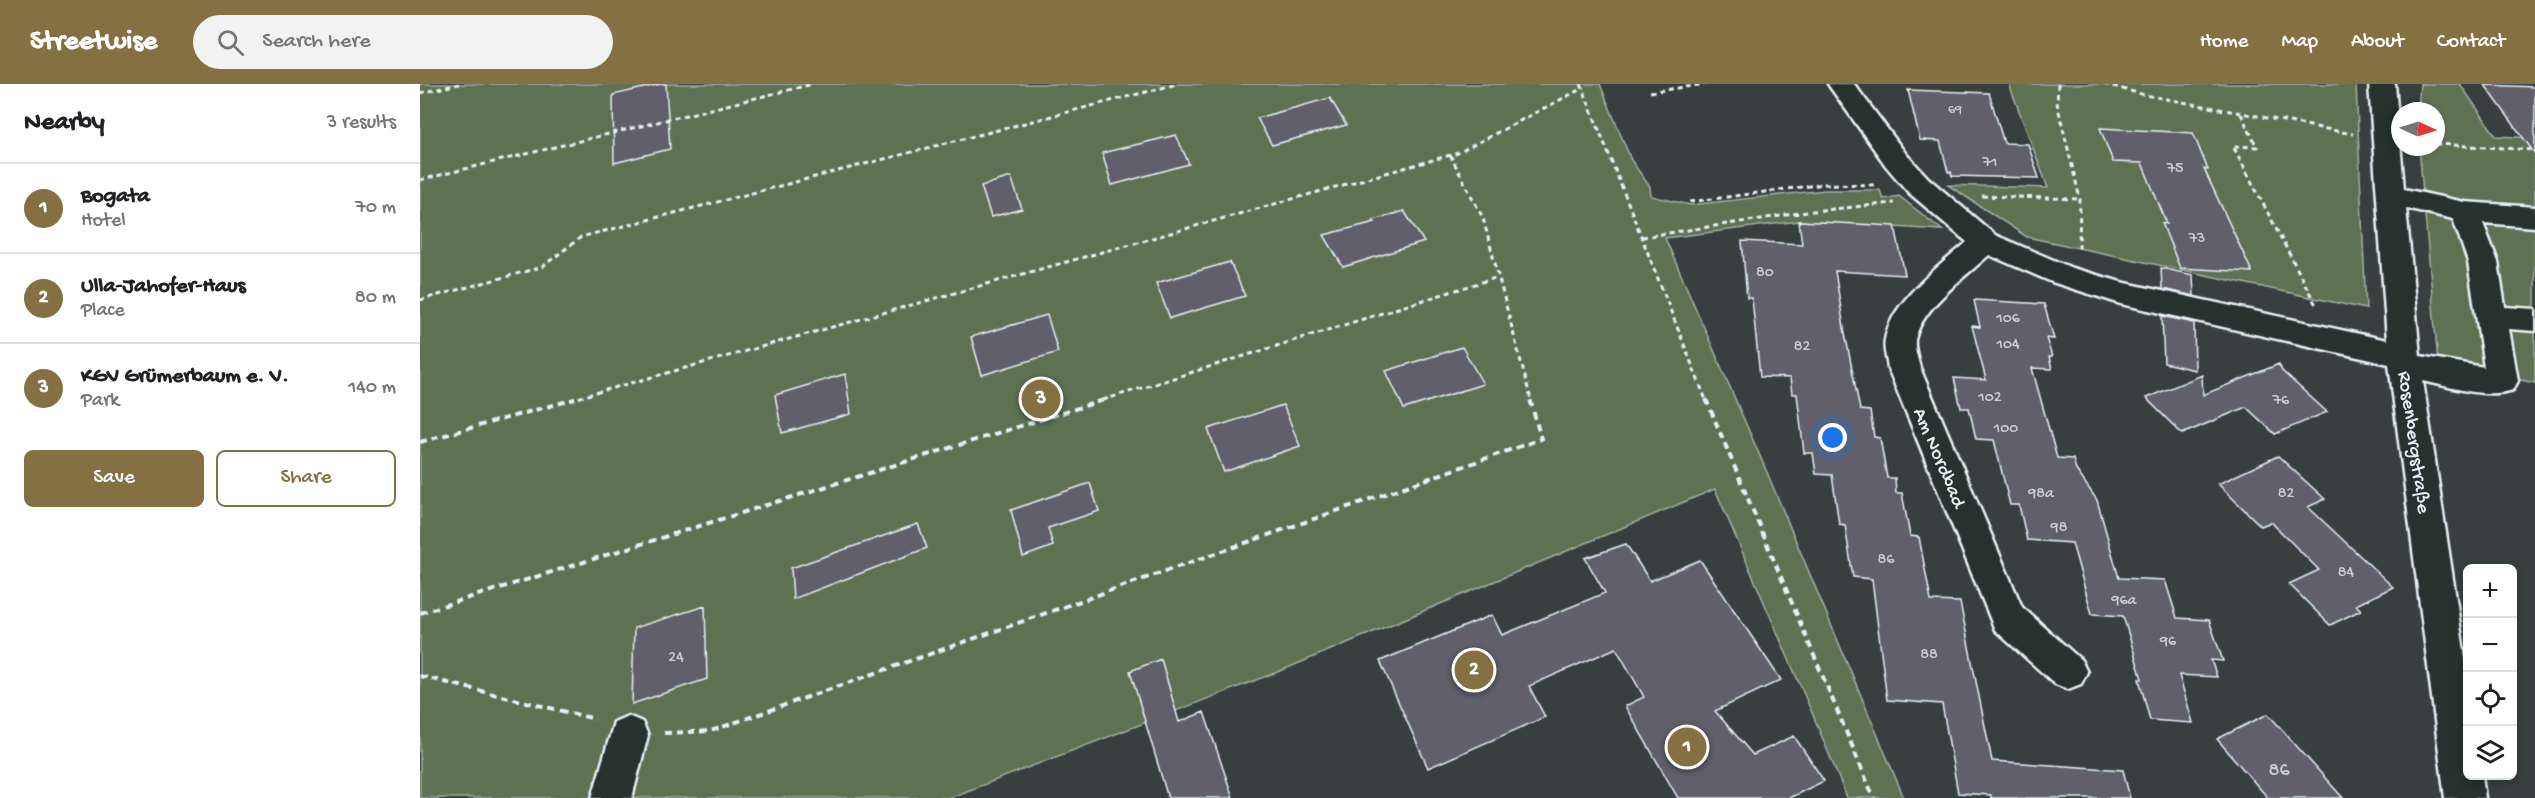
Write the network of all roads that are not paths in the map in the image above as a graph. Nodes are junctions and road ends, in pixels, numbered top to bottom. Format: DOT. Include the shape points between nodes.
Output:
graph roads {
  1 [pos="1841,84"];
  2 [pos="2382,84"];
  3 [pos="2391,195"];
  4 [pos="2464,212"];
  5 [pos="2535,217"];
  6 [pos="1985,242"];
  7 [pos="2490,318"];
  8 [pos="2535,320"];
  9 [pos="2405,360"];
  10 [pos="2068,672"];
  11 [pos="628,735"];
  12 [pos="612,798"];
  13 [pos="2465,798"];
  1 -- 6 [label="street" via="1896,160 1926,193"];
  2 -- 3 [label="street, Rosenbergstraße"];
  3 -- 4 [label="street"];
  3 -- 9 [label="street, Rosenbergstraße"];
  4 -- 5 [label="street"];
  4 -- 7 [label="street" via="2483,262"];
  6 -- 9 [label="street" via="2062,275"];
  6 -- 10 [label="street, Am Nordbad" via="1908,319 1899,342 1904,368 2008,618"];
  7 -- 8 [label="street"];
  7 -- 9 [label="street" via="2502,381 2466,378"];
  9 -- 13 [label="street, Rosenbergstraße"];
  11 -- 12 [label="street"];
}
